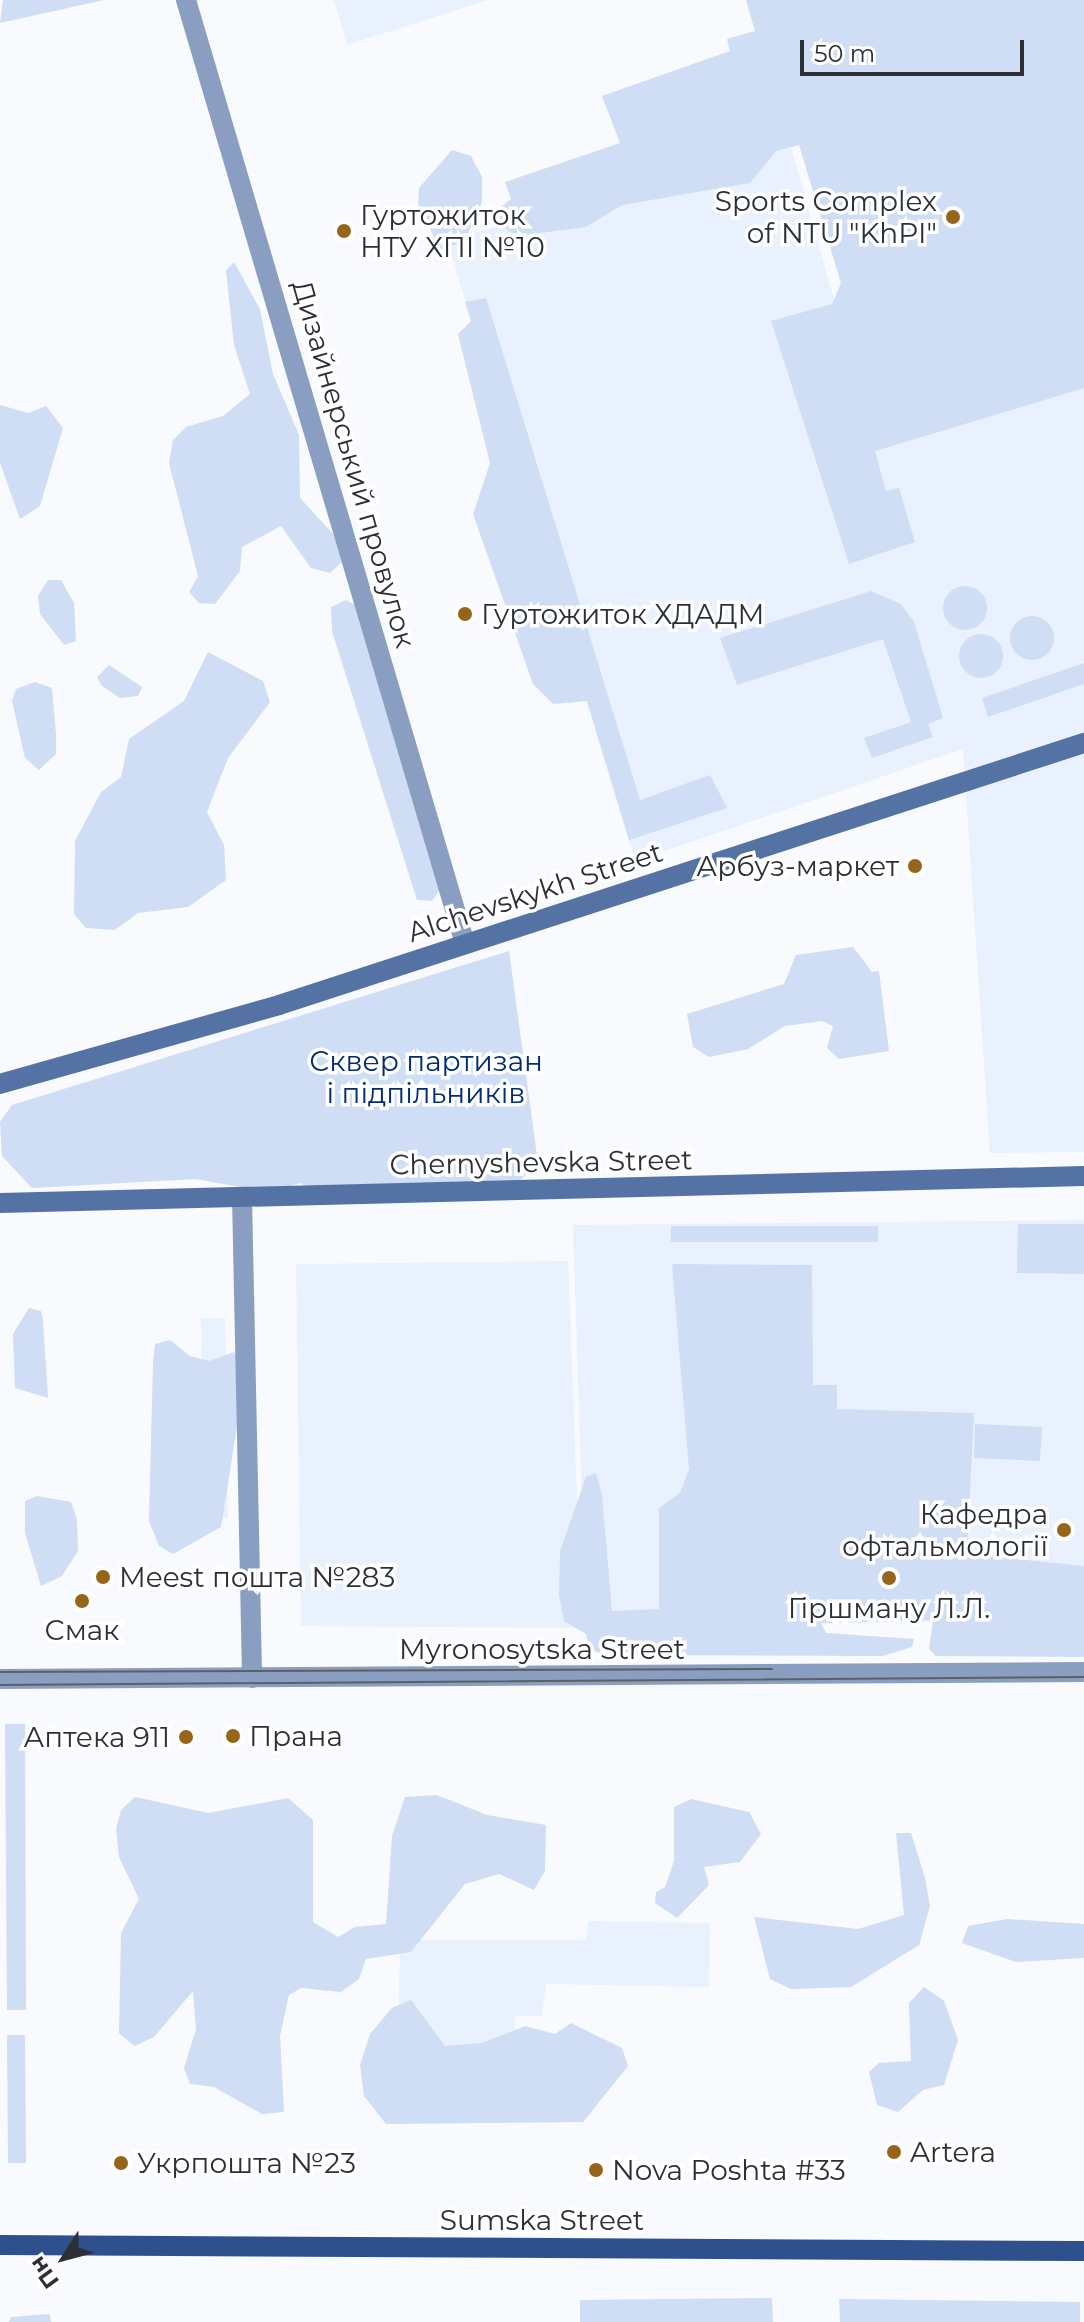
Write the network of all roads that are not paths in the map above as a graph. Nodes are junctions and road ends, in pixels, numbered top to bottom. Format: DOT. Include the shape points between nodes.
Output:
graph roads {
  1 [pos="186,0"];
  2 [pos="1084,743"];
  3 [pos="465,944"];
  4 [pos="0,1084"];
  5 [pos="1084,1176"];
  6 [pos="242,1197"];
  7 [pos="0,1203"];
  8 [pos="1084,1672"];
  9 [pos="252,1678"];
  10 [pos="0,1679"];
  11 [pos="0,2245"];
  12 [pos="1084,2251"];
  1 -- 3 [label="street, Дизайнерський провулок"];
  2 -- 3 [label="street, Alchevskykh Street"];
  3 -- 4 [label="street, Alchevskykh Street"];
  5 -- 6 [label="street, Chernyshevska Street"];
  6 -- 7 [label="street, Chernyshevska Street"];
  6 -- 9 [label="street"];
  8 -- 9 [label="street, Myronosytska Street"];
  9 -- 10 [label="street, Myronosytska Street"];
  11 -- 12 [label="main road, Sumska Street"];
}
